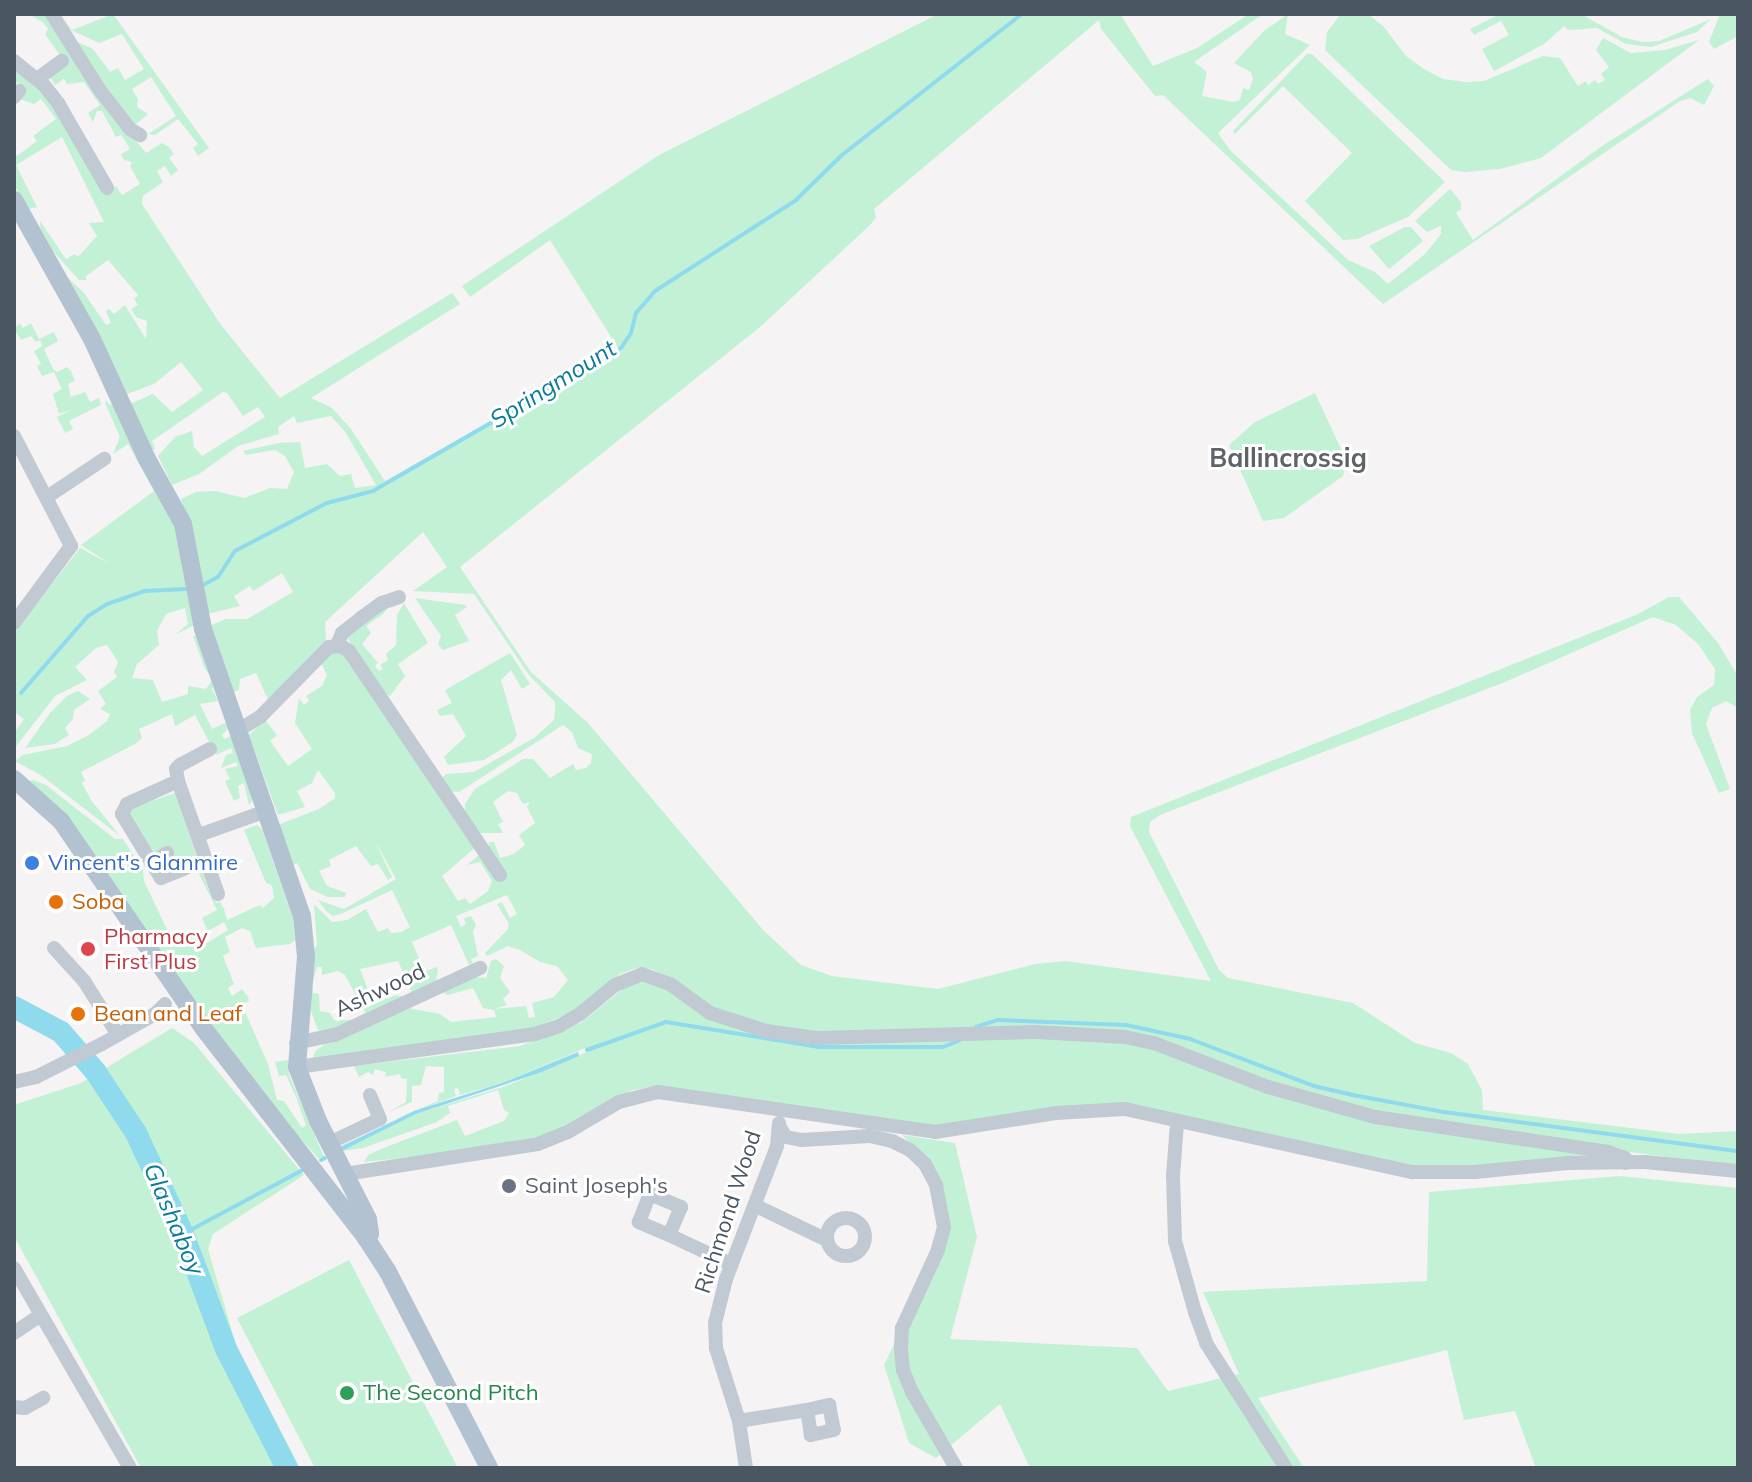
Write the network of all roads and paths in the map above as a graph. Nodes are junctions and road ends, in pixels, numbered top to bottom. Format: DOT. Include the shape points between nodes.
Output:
graph roads {
  1 [pos="52,14"];
  2 [pos="14,61"];
  3 [pos="62,61"];
  4 [pos="37,79"];
  5 [pos="140,135"];
  6 [pos="107,188"];
  7 [pos="14,200"];
  8 [pos="16,444"];
  9 [pos="104,459"];
  10 [pos="47,497"];
  11 [pos="399,597"];
  12 [pos="14,623"];
  13 [pos="337,645"];
  14 [pos="239,730"];
  15 [pos="210,749"];
  16 [pos="14,779"];
  17 [pos="178,781"];
  18 [pos="266,811"];
  19 [pos="199,835"];
  20 [pos="167,853"];
  21 [pos="151,863"];
  22 [pos="186,868"];
  23 [pos="500,875"];
  24 [pos="218,894"];
  25 [pos="54,948"];
  26 [pos="480,968"];
  27 [pos="173,999"];
  28 [pos="115,1030"];
  29 [pos="296,1043"];
  30 [pos="91,1047"];
  31 [pos="297,1067"];
  32 [pos="14,1082"];
  33 [pos="370,1095"];
  34 [pos="778,1118"];
  35 [pos="1177,1123"];
  36 [pos="329,1143"];
  37 [pos="1626,1163"];
  38 [pos="1738,1171"];
  39 [pos="345,1174"];
  40 [pos="756,1206"];
  41 [pos="669,1235"];
  42 [pos="366,1238"];
  43 [pos="827,1240"];
  44 [pos="731,1264"];
  45 [pos="14,1268"];
  46 [pos="41,1315"];
  47 [pos="14,1333"];
  48 [pos="43,1398"];
  49 [pos="14,1407"];
  50 [pos="807,1410"];
  51 [pos="739,1421"];
  52 [pos="130,1468"];
  53 [pos="489,1468"];
  54 [pos="746,1468"];
  55 [pos="956,1468"];
  56 [pos="1286,1468"];
  1 -- 5 [label="street" via="112,107"];
  2 -- 4 [label="street"];
  3 -- 4 [label="street"];
  4 -- 6 [label="street" via="70,121"];
  7 -- 14 [label="main road" via="92,339 183,524 202,623"];
  8 -- 10 [label="street"];
  9 -- 10 [label="street"];
  10 -- 12 [label="street" via="71,546"];
  11 -- 13 [label="street" via="361,618 342,633"];
  13 -- 14 [label="street"];
  13 -- 23 [label="street" via="349,651"];
  14 -- 18 [label="main road"];
  15 -- 17 [label="street" via="180,765"];
  16 -- 27 [label="main road" via="61,821"];
  17 -- 19 [label="street"];
  17 -- 21 [label="street" via="123,809 123,820"];
  18 -- 19 [label="street"];
  18 -- 29 [label="main road" via="298,897 305,934"];
  19 -- 24 [label="street"];
  20 -- 21 [label="street"];
  21 -- 22 [label="street" via="161,878"];
  25 -- 28 [label="street" via="84,981"];
  26 -- 29 [label="street, Ashwood" via="335,1035"];
  27 -- 28 [label="street"];
  27 -- 30 [label="street"];
  27 -- 42 [label="main road"];
  28 -- 30 [label="street"];
  29 -- 31 [label="main road"];
  30 -- 32 [label="street" via="36,1077"];
  31 -- 36 [label="main road"];
  31 -- 37 [label="street" via="535,1034 570,1020 615,985 642,974 670,984 710,1013 766,1031 817,1038 998,1032 1125,1037 1268,1087 1375,1117 1608,1152"];
  33 -- 36 [label="street" via="380,1119"];
  34 -- 35 [label="street" via="935,1132 1125,1109"];
  34 -- 39 [label="street" via="680,1094 647,1093 538,1144"];
  34 -- 40 [label="street, Richmond Wood" via="777,1146"];
  34 -- 55 [label="street" via="786,1137 870,1136 892,1141 925,1164 936,1185 944,1227 902,1328 901,1348 912,1392"];
  35 -- 37 [label="street" via="1412,1172"];
  35 -- 56 [label="street" via="1175,1241 1195,1312 1206,1343"];
  36 -- 39 [label="main road"];
  37 -- 38 [label="street"];
  39 -- 42 [label="main road" via="368,1219"];
  40 -- 43 [label="street"];
  40 -- 44 [label="street, Richmond Wood"];
  41 -- 44 [label="street"];
  42 -- 53 [label="main road"];
  44 -- 51 [label="street, Richmond Wood" via="715,1323 716,1348"];
  45 -- 46 [label="street"];
  46 -- 47 [label="street"];
  46 -- 52 [label="street"];
  48 -- 49 [label="street" via="25,1408"];
  50 -- 51 [label="street"];
  51 -- 54 [label="street, Richmond Wood"];
}
